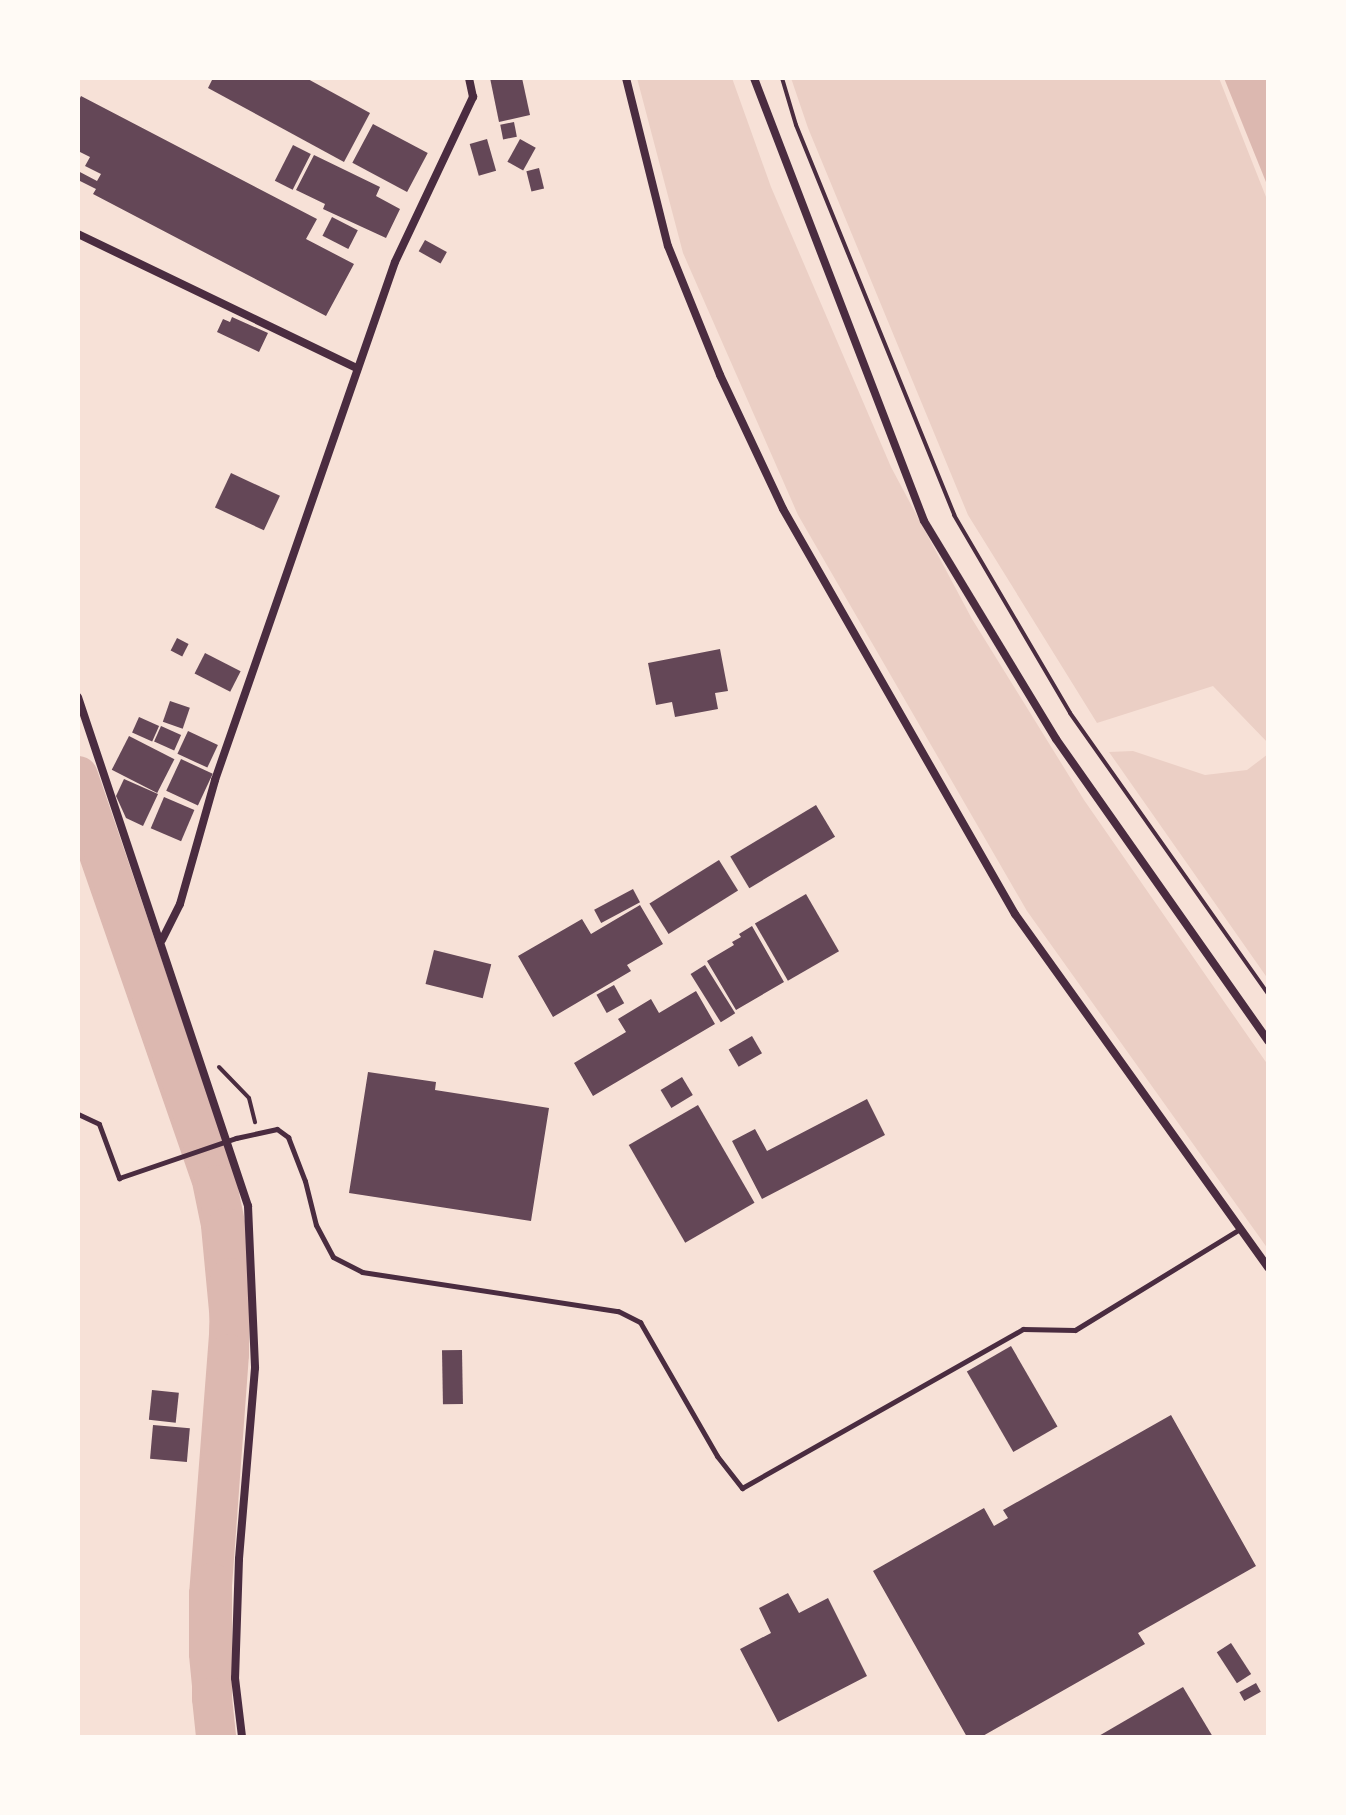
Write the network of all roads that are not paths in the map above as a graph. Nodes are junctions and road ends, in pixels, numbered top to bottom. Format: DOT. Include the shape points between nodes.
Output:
graph roads {
  1 [pos="469,78"];
  2 [pos="626,78"];
  3 [pos="754,78"];
  4 [pos="78,234"];
  5 [pos="357,368"];
  6 [pos="78,697"];
  7 [pos="162,940"];
  8 [pos="1268,1041"];
  9 [pos="78,1114"];
  10 [pos="1240,1229"];
  11 [pos="1268,1268"];
  12 [pos="242,1737"];
  1 -- 5 [label="street" via="473,97 395,262"];
  2 -- 10 [label="street" via="668,246 720,375 783,509 1015,914"];
  3 -- 8 [label="street" via="924,521 1056,739"];
  4 -- 5 [label="street"];
  5 -- 7 [label="street" via="215,780 180,904"];
  6 -- 7 [label="street" via="145,908"];
  7 -- 12 [label="street" via="249,1220 255,1368 239,1559 235,1678"];
  9 -- 10 [label="lane" via="99,1124 119,1178 277,1129 288,1137 316,1225 333,1257 362,1272 618,1311 640,1322 717,1456 742,1488 1023,1329 1075,1330"];
  10 -- 11 [label="street"];
}
